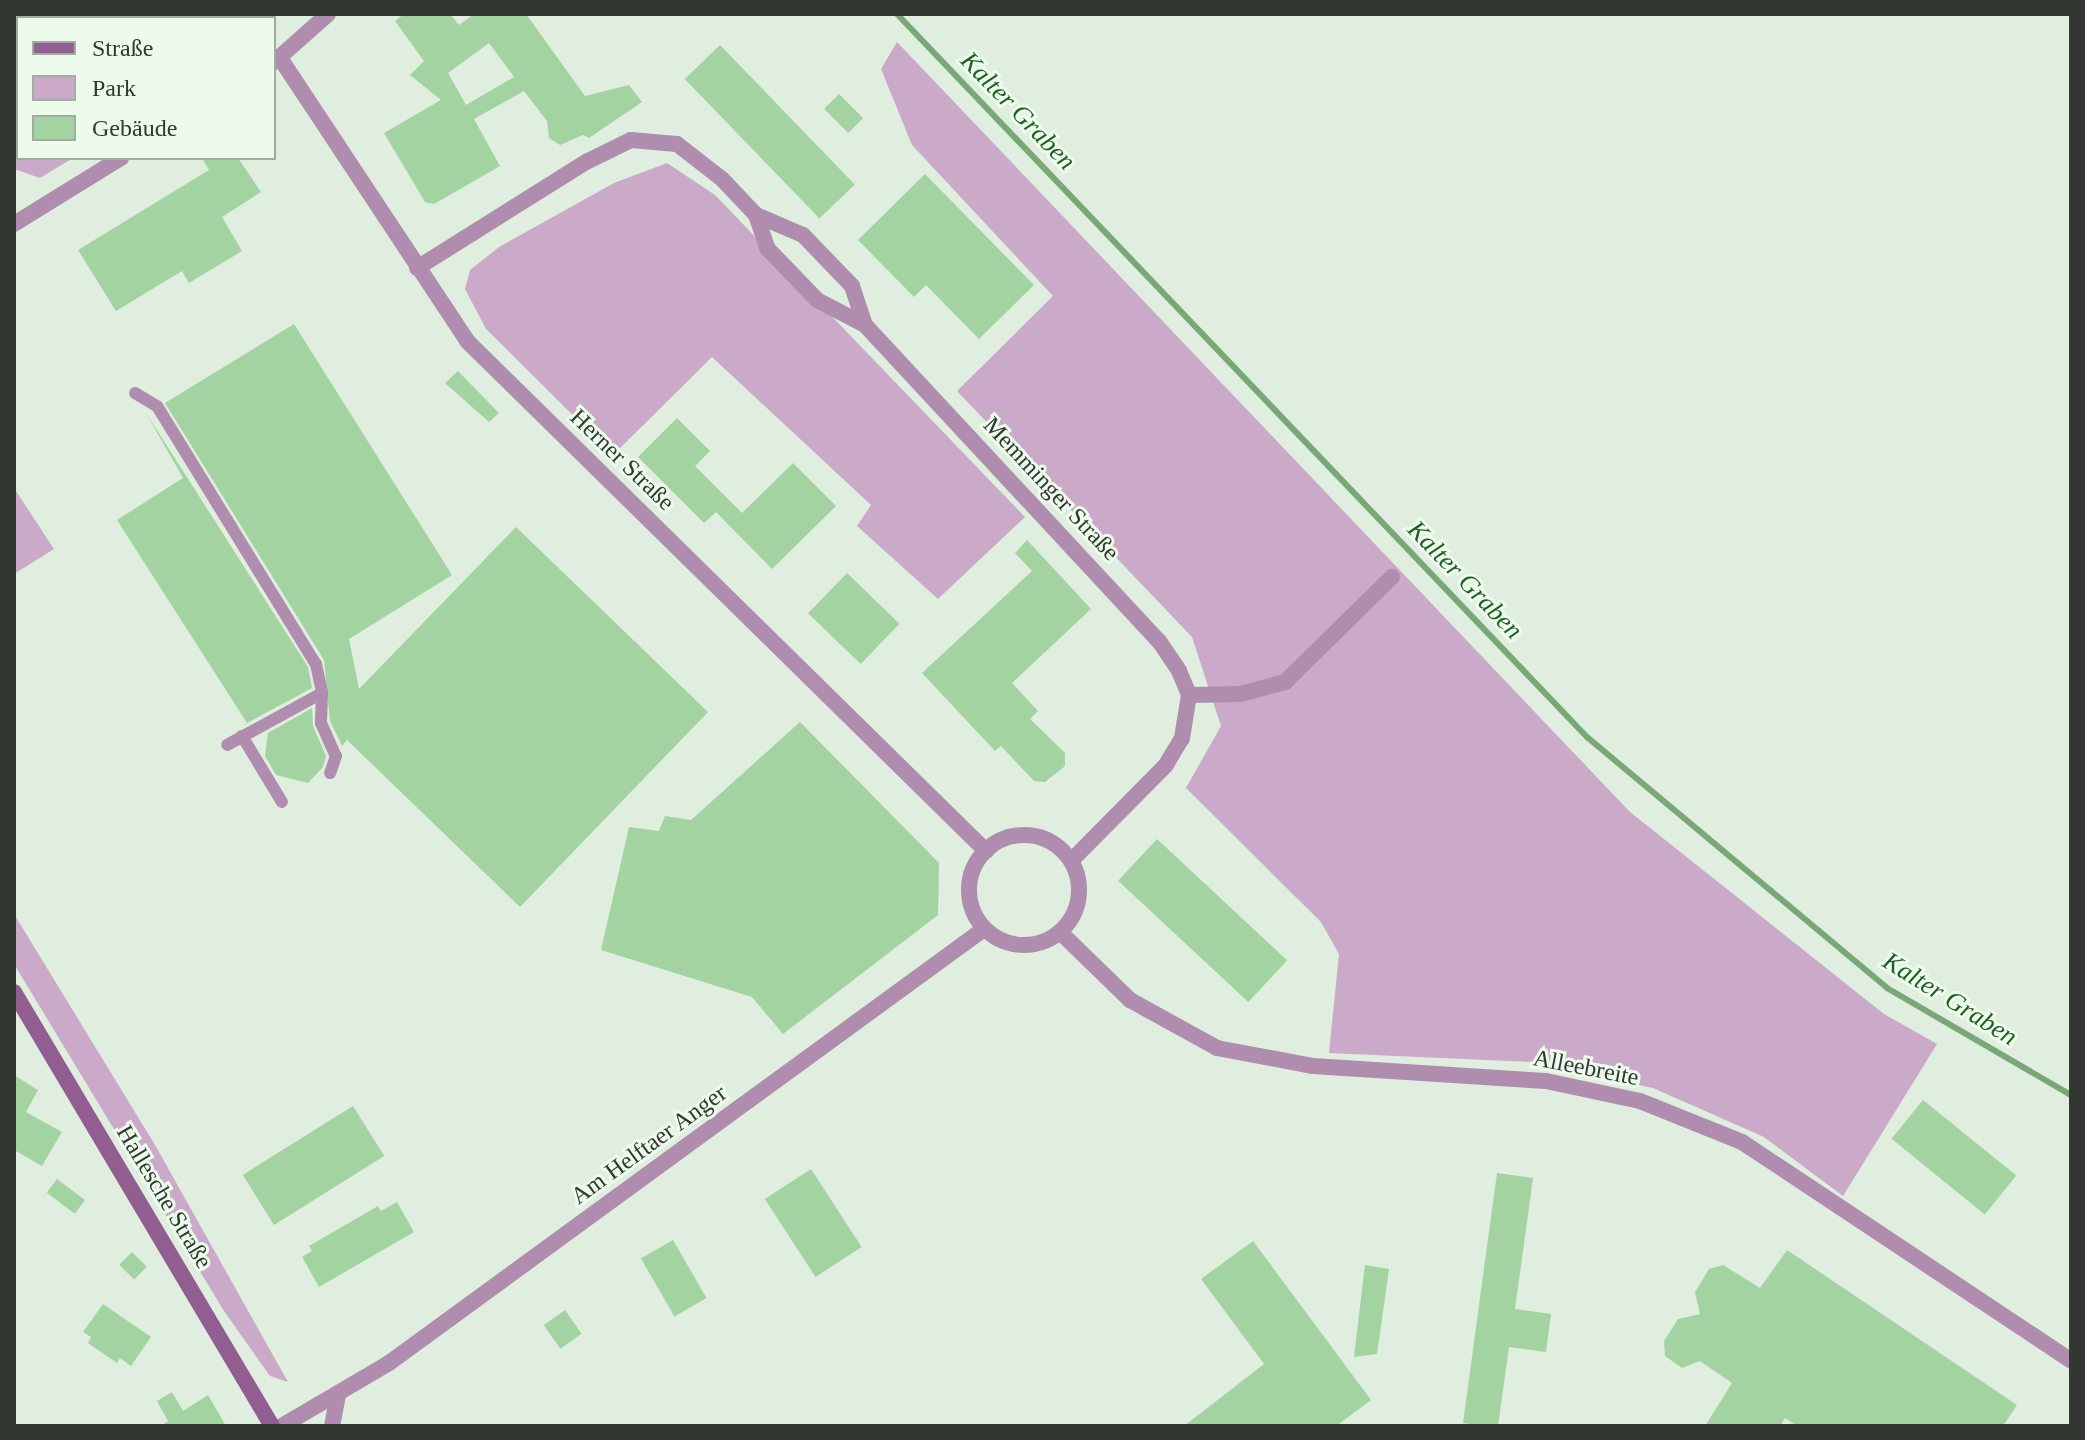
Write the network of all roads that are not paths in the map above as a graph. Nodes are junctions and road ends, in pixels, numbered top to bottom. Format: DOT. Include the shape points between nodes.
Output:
graph roads {
  1 [pos="328,14"];
  2 [pos="277,60"];
  3 [pos="118,160"];
  4 [pos="756,215"];
  5 [pos="14,224"];
  6 [pos="417,268"];
  7 [pos="865,325"];
  8 [pos="135,393"];
  9 [pos="1392,577"];
  10 [pos="322,693"];
  11 [pos="1189,695"];
  12 [pos="242,736"];
  13 [pos="227,745"];
  14 [pos="330,773"];
  15 [pos="282,802"];
  16 [pos="986,851"];
  17 [pos="1071,861"];
  18 [pos="984,929"];
  19 [pos="1060,932"];
  20 [pos="14,992"];
  21 [pos="2071,1361"];
  22 [pos="338,1395"];
  23 [pos="272,1426"];
  24 [pos="282,1426"];
  25 [pos="332,1426"];
  1 -- 2 [label="street"];
  2 -- 6 [label="street, Herner Straße"];
  3 -- 5 [label="street"];
  4 -- 6 [label="street, Memminger Straße" via="677,144 631,140 586,162"];
  4 -- 7 [label="street, Memminger Straße" via="768,249 817,300"];
  4 -- 7 [label="street, Memminger Straße" via="803,235 852,286"];
  6 -- 16 [label="street, Herner Straße" via="467,341"];
  7 -- 11 [label="street, Memminger Straße" via="1159,641"];
  8 -- 10 [label="street" via="157,406 316,664"];
  9 -- 11 [label="street" via="1285,682 1241,694"];
  10 -- 12 [label="street"];
  10 -- 14 [label="street" via="321,723 336,756"];
  11 -- 17 [label="street" via="1182,738 1166,765"];
  12 -- 13 [label="street"];
  12 -- 15 [label="street"];
  16 -- 17 [label="street" via="1024,835 1051,842"];
  16 -- 18 [label="street" via="969,889"];
  17 -- 19 [label="street" via="1077,875 1077,906"];
  18 -- 19 [label="street" via="998,939 1030,945"];
  18 -- 22 [label="street, Am Helftaer Anger" via="539,1256"];
  19 -- 21 [label="street, Alleebreite" via="1130,1000 1217,1048 1313,1066 1546,1081 1640,1101 1742,1142"];
  20 -- 23 [label="main road, Hallesche Straße"];
  22 -- 24 [label="street, Am Helftaer Anger"];
  22 -- 25 [label="street"];
}
